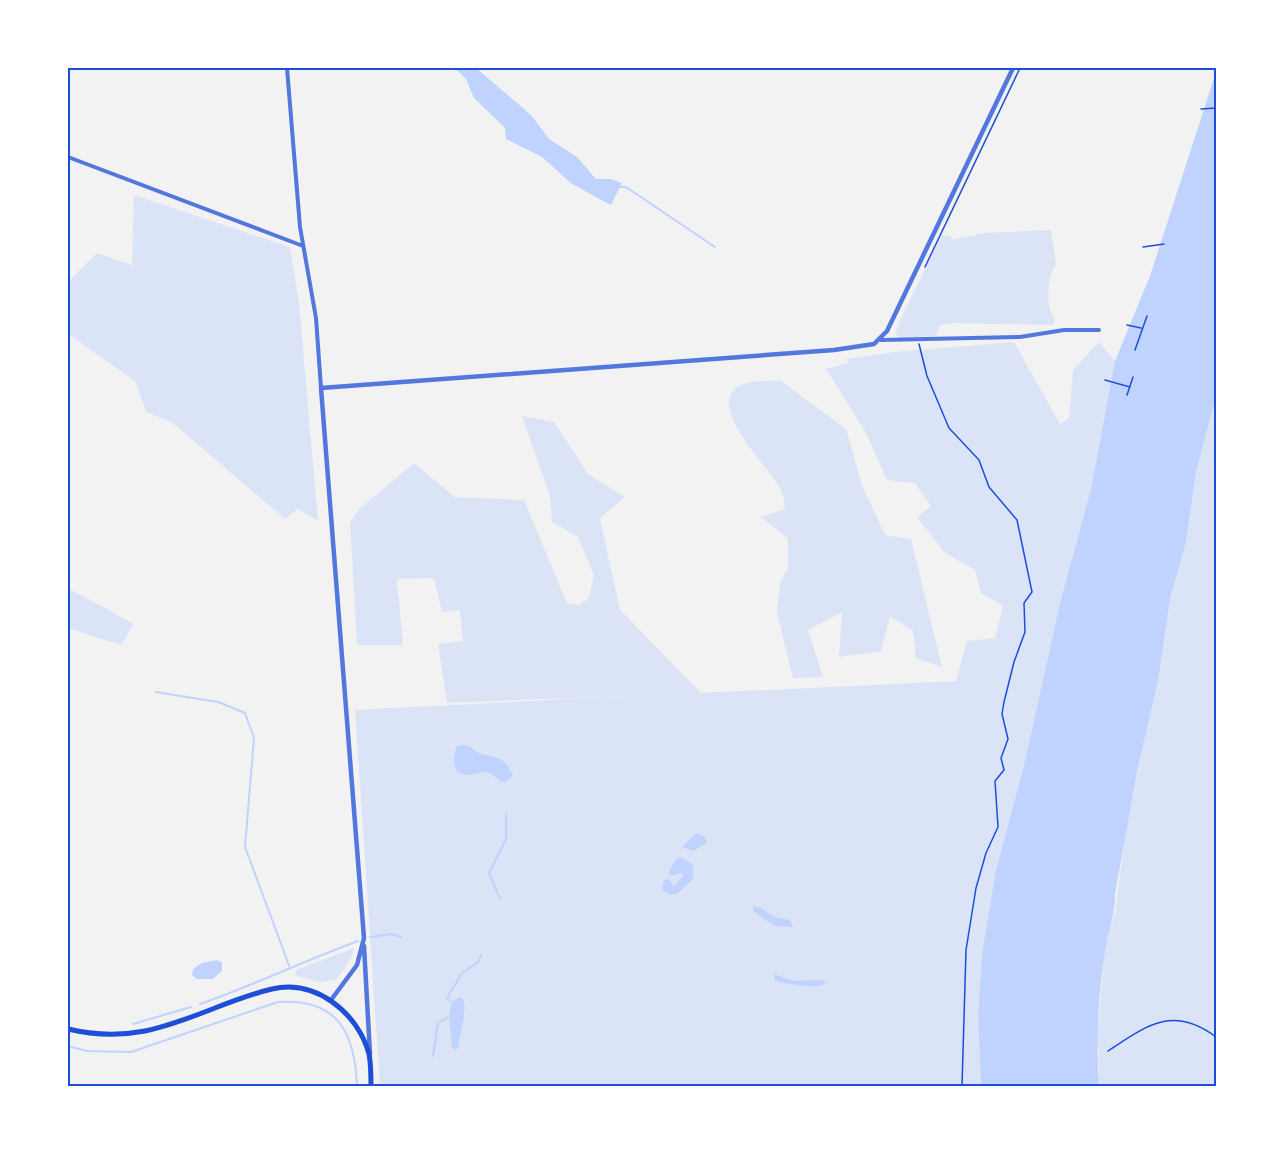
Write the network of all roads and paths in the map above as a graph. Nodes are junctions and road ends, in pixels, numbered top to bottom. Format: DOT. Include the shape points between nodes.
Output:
graph roads {
  1 [pos="287,68"];
  2 [pos="1013,68"];
  3 [pos="1020,68"];
  4 [pos="1216,108"];
  5 [pos="1201,109"];
  6 [pos="68,157"];
  7 [pos="1164,244"];
  8 [pos="303,246"];
  9 [pos="1143,247"];
  10 [pos="923,270"];
  11 [pos="1147,316"];
  12 [pos="1127,325"];
  13 [pos="1143,328"];
  14 [pos="1099,330"];
  15 [pos="881,340"];
  16 [pos="918,340"];
  17 [pos="1135,350"];
  18 [pos="1133,377"];
  19 [pos="1105,380"];
  20 [pos="1130,387"];
  21 [pos="321,388"];
  22 [pos="1127,395"];
  23 [pos="364,943"];
  24 [pos="331,1000"];
  25 [pos="68,1029"];
  26 [pos="1216,1037"];
  27 [pos="1108,1052"];
  28 [pos="369,1056"];
  29 [pos="371,1086"];
  30 [pos="962,1086"];
  1 -- 8 [label="street"];
  2 -- 15 [label="street"];
  3 -- 10 [label="path"];
  4 -- 5 [label="path"];
  6 -- 8 [label="street"];
  7 -- 9 [label="path"];
  8 -- 21 [label="street" via="316,318"];
  11 -- 13 [label="path"];
  12 -- 13 [label="path"];
  13 -- 17 [label="path"];
  14 -- 16 [label="street"];
  15 -- 16 [label="street"];
  15 -- 21 [label="street" via="834,350"];
  16 -- 30 [label="path" via="927,376 949,428 978,460 989,487 1020,525 1031,596 1024,603 1025,632 1002,714 1008,739 1001,758 1004,770 994,789 998,827 976,888 966,950"];
  18 -- 20 [label="path"];
  19 -- 20 [label="path"];
  20 -- 22 [label="path"];
  21 -- 23 [label="street"];
  23 -- 24 [label="street" via="352,974"];
  23 -- 28 [label="street"];
  24 -- 25 [label="main road" via="307,991 278,988 147,1031 98,1034"];
  24 -- 28 [label="main road" via="355,1023"];
  26 -- 27 [label="path" via="1195,1022 1170,1021 1145,1027"];
  28 -- 29 [label="main road"];
}
